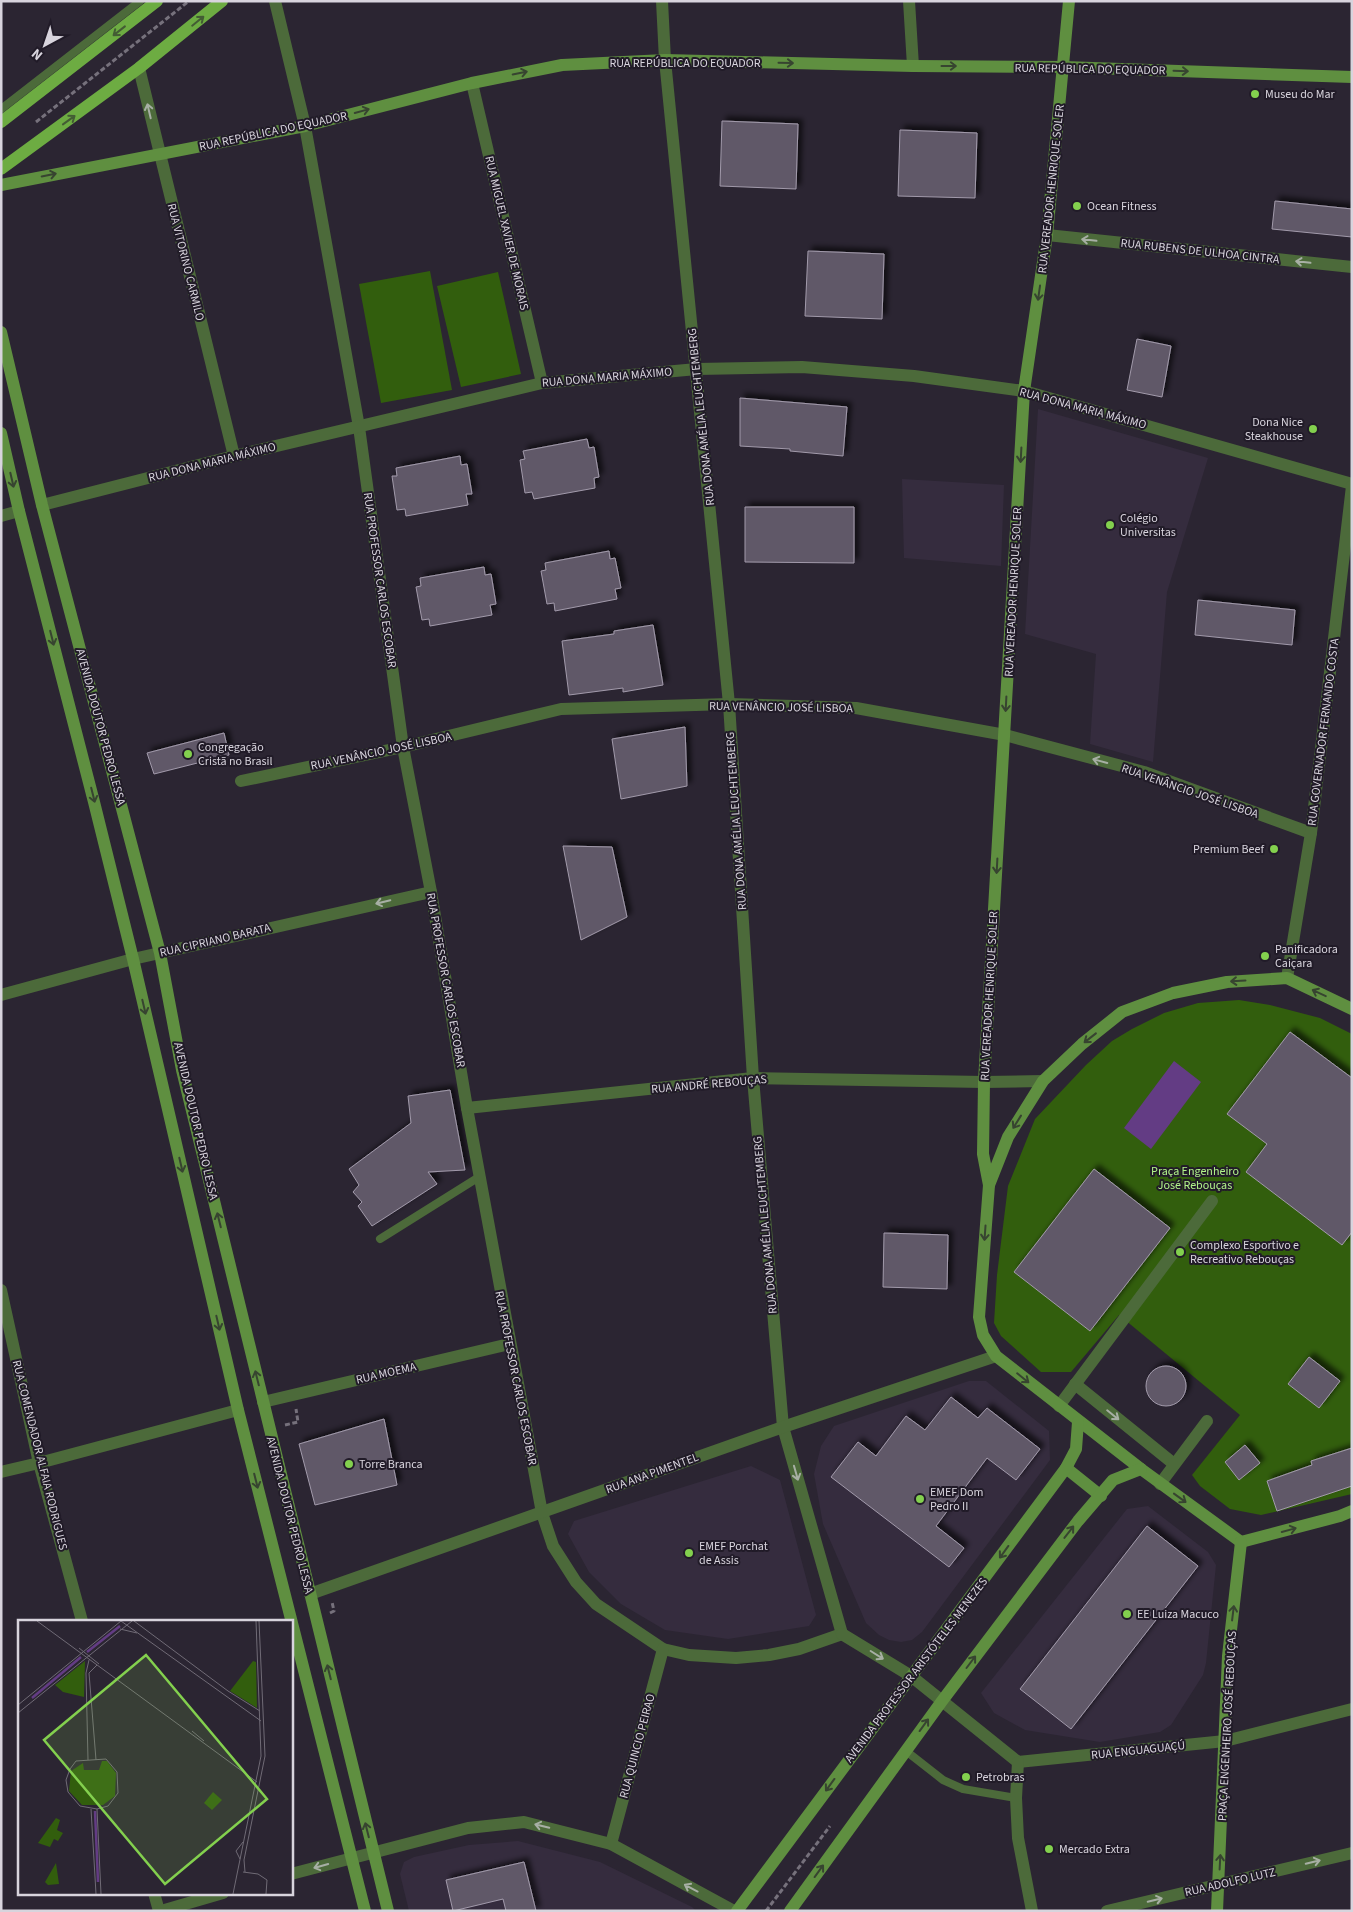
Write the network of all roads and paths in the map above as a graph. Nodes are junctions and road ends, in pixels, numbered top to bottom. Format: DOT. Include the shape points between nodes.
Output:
graph roads {
  1 [pos="140,1"];
  2 [pos="157,1"];
  3 [pos="189,1"];
  4 [pos="222,1"];
  5 [pos="275,1"];
  6 [pos="662,1"];
  7 [pos="909,1"];
  8 [pos="1069,1"];
  9 [pos="665,60"];
  10 [pos="913,66"];
  11 [pos="1064,67"];
  12 [pos="140,68"];
  13 [pos="1352,77"];
  14 [pos="472,83"];
  15 [pos="1,109"];
  16 [pos="1,122"];
  17 [pos="32,125"];
  18 [pos="306,126"];
  19 [pos="159,155"];
  20 [pos="1,170"];
  21 [pos="1,185"];
  22 [pos="1047,235"];
  23 [pos="1352,267"];
  24 [pos="1,332"];
  25 [pos="697,369"];
  26 [pos="542,383"];
  27 [pos="1024,391"];
  28 [pos="359,427"];
  29 [pos="1,433"];
  30 [pos="234,456"];
  31 [pos="1352,485"];
  32 [pos="42,505"];
  33 [pos="20,511"];
  34 [pos="1,516"];
  35 [pos="729,704"];
  36 [pos="1005,735"];
  37 [pos="403,747"];
  38 [pos="241,781"];
  39 [pos="1311,834"];
  40 [pos="431,892"];
  41 [pos="160,953"];
  42 [pos="133,959"];
  43 [pos="1287,978"];
  44 [pos="1,995"];
  45 [pos="1352,1009"];
  46 [pos="753,1078"];
  47 [pos="1043,1081"];
  48 [pos="984,1082"];
  49 [pos="467,1108"];
  50 [pos="480,1177"];
  51 [pos="989,1185"];
  52 [pos="1212,1200"];
  53 [pos="380,1239"];
  54 [pos="1,1290"];
  55 [pos="510,1344"];
  56 [pos="996,1356"];
  57 [pos="1075,1384"];
  58 [pos="294,1395"];
  59 [pos="263,1402"];
  60 [pos="1059,1406"];
  61 [pos="238,1410"];
  62 [pos="1207,1421"];
  63 [pos="1078,1422"];
  64 [pos="782,1427"];
  65 [pos="270,1429"];
  66 [pos="40,1463"];
  67 [pos="1174,1464"];
  68 [pos="1066,1468"];
  69 [pos="1141,1469"];
  70 [pos="1,1472"];
  71 [pos="1160,1484"];
  72 [pos="1101,1496"];
  73 [pos="1352,1511"];
  74 [pos="542,1513"];
  75 [pos="1242,1542"];
  76 [pos="310,1594"];
  77 [pos="82,1620"];
  78 [pos="292,1620"];
  79 [pos="292,1622"];
  80 [pos="842,1634"];
  81 [pos="663,1649"];
  82 [pos="911,1676"];
  83 [pos="942,1701"];
  84 [pos="1352,1710"];
  85 [pos="1226,1741"];
  86 [pos="906,1751"];
  87 [pos="1018,1762"];
  88 [pos="1016,1798"];
  89 [pos="611,1844"];
  90 [pos="373,1852"];
  91 [pos="1352,1853"];
  92 [pos="352,1857"];
  93 [pos="292,1874"];
  94 [pos="1219,1885"];
  95 [pos="154,1894"];
  96 [pos="220,1894"];
  97 [pos="160,1911"];
  98 [pos="365,1911"];
  99 [pos="388,1911"];
  100 [pos="736,1911"];
  101 [pos="790,1911"];
  102 [pos="1032,1911"];
  103 [pos="1107,1911"];
  104 [pos="1217,1911"];
  1 -- 15 [label="lane"];
  2 -- 16 [label="main road, one-way"];
  3 -- 17 [label="path"];
  12 -- 4 [label="main road, one-way"];
  5 -- 18 [label="street, RUA PROFESSOR CARLOS ESCOBAR"];
  6 -- 9 [label="street, RUA DONA AMÉLIA LEUCHTEMBERG"];
  7 -- 10 [label="street"];
  8 -- 11 [label="main road, RUA VEREADOR HENRIQUE SOLER"];
  9 -- 10 [label="main road, RUA REPÚBLICA DO EQUADOR, one-way"];
  14 -- 9 [label="main road, RUA REPÚBLICA DO EQUADOR, one-way" via="562,65"];
  9 -- 25 [label="street, RUA DONA AMÉLIA LEUCHTEMBERG"];
  10 -- 11 [label="main road, RUA REPÚBLICA DO EQUADOR, one-way"];
  11 -- 13 [label="main road, RUA REPÚBLICA DO EQUADOR, one-way"];
  11 -- 22 [label="main road, RUA VEREADOR HENRIQUE SOLER"];
  19 -- 12 [label="street, RUA VITORINO CARMILO, one-way"];
  20 -- 12 [label="main road, one-way"];
  18 -- 14 [label="main road, RUA REPÚBLICA DO EQUADOR, one-way"];
  14 -- 26 [label="street, RUA MIGUEL XAVIER DE MORAIS"];
  18 -- 19 [label="main road, RUA REPÚBLICA DO EQUADOR"];
  18 -- 28 [label="street, RUA PROFESSOR CARLOS ESCOBAR"];
  21 -- 19 [label="main road, RUA REPÚBLICA DO EQUADOR, one-way"];
  19 -- 30 [label="street, RUA VITORINO CARMILO"];
  23 -- 22 [label="street, RUA RUBENS DE ULHOA CINTRA, one-way"];
  22 -- 27 [label="main road, RUA VEREADOR HENRIQUE SOLER, one-way"];
  24 -- 32 [label="main road, AVENIDA DOUTOR PEDRO LESSA"];
  25 -- 26 [label="street, RUA DONA MARIA MÁXIMO"];
  25 -- 27 [label="street, RUA DONA MARIA MÁXIMO" via="802,367 914,376"];
  25 -- 35 [label="street, RUA DONA AMÉLIA LEUCHTEMBERG"];
  26 -- 28 [label="street, RUA DONA MARIA MÁXIMO"];
  27 -- 31 [label="street, RUA DONA MARIA MÁXIMO"];
  27 -- 36 [label="main road, RUA VEREADOR HENRIQUE SOLER, one-way"];
  28 -- 30 [label="street, RUA DONA MARIA MÁXIMO"];
  28 -- 37 [label="street, RUA PROFESSOR CARLOS ESCOBAR"];
  29 -- 33 [label="main road, AVENIDA DOUTOR PEDRO LESSA, one-way"];
  30 -- 32 [label="street, RUA DONA MARIA MÁXIMO"];
  31 -- 39 [label="street, RUA GOVERNADOR FERNANDO COSTA"];
  32 -- 41 [label="main road, AVENIDA DOUTOR PEDRO LESSA"];
  33 -- 34 [label="street"];
  33 -- 42 [label="main road, AVENIDA DOUTOR PEDRO LESSA, one-way"];
  35 -- 36 [label="street, RUA VENÂNCIO JOSÉ LISBOA" via="856,708"];
  35 -- 37 [label="street, RUA VENÂNCIO JOSÉ LISBOA" via="561,709"];
  35 -- 46 [label="street, RUA DONA AMÉLIA LEUCHTEMBERG"];
  39 -- 36 [label="street, RUA VENÂNCIO JOSÉ LISBOA, one-way" via="1144,772"];
  36 -- 48 [label="main road, RUA VEREADOR HENRIQUE SOLER, one-way"];
  37 -- 38 [label="street, RUA VENÂNCIO JOSÉ LISBOA"];
  37 -- 40 [label="street, RUA PROFESSOR CARLOS ESCOBAR"];
  39 -- 43 [label="street, RUA GOVERNADOR FERNANDO COSTA"];
  40 -- 41 [label="street, RUA CIPRIANO BARATA, one-way"];
  40 -- 49 [label="street, RUA PROFESSOR CARLOS ESCOBAR"];
  41 -- 42 [label="street, RUA CIPRIANO BARATA"];
  59 -- 41 [label="main road, AVENIDA DOUTOR PEDRO LESSA, one-way" via="182,1070"];
  42 -- 44 [label="street, RUA CIPRIANO BARATA"];
  42 -- 61 [label="main road, AVENIDA DOUTOR PEDRO LESSA, one-way"];
  45 -- 43 [label="main road, one-way"];
  43 -- 47 [label="main road, one-way" via="1227,982 1173,993 1122,1012"];
  46 -- 48 [label="street, RUA ANDRÉ REBOUÇAS"];
  46 -- 49 [label="street, RUA ANDRÉ REBOUÇAS"];
  46 -- 64 [label="street, RUA DONA AMÉLIA LEUCHTEMBERG"];
  47 -- 48 [label="street, RUA ANDRÉ REBOUÇAS"];
  47 -- 51 [label="main road, one-way" via="1008,1137"];
  48 -- 51 [label="main road, RUA VEREADOR HENRIQUE SOLER" via="983,1154"];
  49 -- 50 [label="street, RUA PROFESSOR CARLOS ESCOBAR"];
  50 -- 53 [label="lane"];
  50 -- 55 [label="street, RUA PROFESSOR CARLOS ESCOBAR"];
  51 -- 56 [label="main road, one-way" via="979,1317 983,1335"];
  52 -- 57 [label="street"];
  54 -- 66 [label="street, RUA COMENDADOR ALFAIA RODRIGUES"];
  55 -- 58 [label="street, RUA MOEMA"];
  55 -- 74 [label="street, RUA PROFESSOR CARLOS ESCOBAR"];
  56 -- 60 [label="main road, one-way"];
  56 -- 64 [label="street, RUA ANA PIMENTEL"];
  57 -- 60 [label="street"];
  57 -- 67 [label="street, one-way"];
  58 -- 59 [label="street, RUA MOEMA"];
  58 -- 65 [label="path" via="298,1422"];
  59 -- 65 [label="main road, AVENIDA DOUTOR PEDRO LESSA"];
  60 -- 63 [label="main road"];
  61 -- 66 [label="street"];
  61 -- 78 [label="main road, AVENIDA DOUTOR PEDRO LESSA, one-way"];
  62 -- 67 [label="street"];
  63 -- 68 [label="main road, AVENIDA PROFESSOR ARISTÓTELES MENEZES" via="1076,1450"];
  63 -- 69 [label="main road"];
  64 -- 74 [label="street, RUA ANA PIMENTEL"];
  64 -- 80 [label="street, RUA DONA AMÉLIA LEUCHTEMBERG, one-way"];
  65 -- 76 [label="main road, AVENIDA DOUTOR PEDRO LESSA"];
  66 -- 70 [label="street"];
  66 -- 77 [label="street, RUA COMENDADOR ALFAIA RODRIGUES"];
  67 -- 71 [label="street"];
  68 -- 72 [label="main road"];
  68 -- 82 [label="main road, AVENIDA PROFESSOR ARISTÓTELES MENEZES, one-way"];
  69 -- 71 [label="main road"];
  69 -- 72 [label="main road" via="1114,1480"];
  71 -- 75 [label="main road, one-way"];
  83 -- 72 [label="main road, one-way" via="1045,1562"];
  75 -- 73 [label="main road, one-way"];
  74 -- 76 [label="street, RUA ANA PIMENTEL"];
  74 -- 81 [label="street, RUA PROFESSOR CARLOS ESCOBAR" via="553,1546 576,1582 596,1604"];
  85 -- 75 [label="main road, PRAÇA ENGENHEIRO JOSÉ REBOUÇAS, one-way" via="1228,1656"];
  90 -- 76 [label="main road, AVENIDA DOUTOR PEDRO LESSA, one-way"];
  79 -- 92 [label="main road, AVENIDA DOUTOR PEDRO LESSA, one-way"];
  80 -- 81 [label="street, RUA PROFESSOR CARLOS ESCOBAR" via="799,1649 769,1655 689,1655"];
  80 -- 82 [label="street, one-way"];
  81 -- 89 [label="street, RUA QUINCIO PEIRAO"];
  82 -- 83 [label="street"];
  82 -- 100 [label="main road, AVENIDA PROFESSOR ARISTÓTELES MENEZES, one-way"];
  86 -- 83 [label="main road, one-way"];
  83 -- 87 [label="street"];
  84 -- 85 [label="street, RUA ENGUAGUAÇÚ"];
  85 -- 87 [label="street, RUA ENGUAGUAÇÚ"];
  94 -- 85 [label="main road, PRAÇA ENGENHEIRO JOSÉ REBOUÇAS, one-way"];
  86 -- 88 [label="lane" via="943,1780 963,1789"];
  101 -- 86 [label="main road, one-way"];
  87 -- 88 [label="street"];
  88 -- 102 [label="street" via="1018,1838"];
  89 -- 90 [label="street, one-way" via="524,1822 468,1828"];
  100 -- 89 [label="street, one-way"];
  90 -- 92 [label="street"];
  90 -- 99 [label="main road, AVENIDA DOUTOR PEDRO LESSA"];
  94 -- 91 [label="street, RUA ADOLFO LUTZ, one-way"];
  92 -- 93 [label="street, one-way"];
  92 -- 98 [label="main road, AVENIDA DOUTOR PEDRO LESSA"];
  103 -- 94 [label="street, RUA ADOLFO LUTZ, one-way"];
  94 -- 104 [label="main road, PRAÇA ENGENHEIRO JOSÉ REBOUÇAS"];
  95 -- 97 [label="street"];
  96 -- 97 [label="street"];
}
